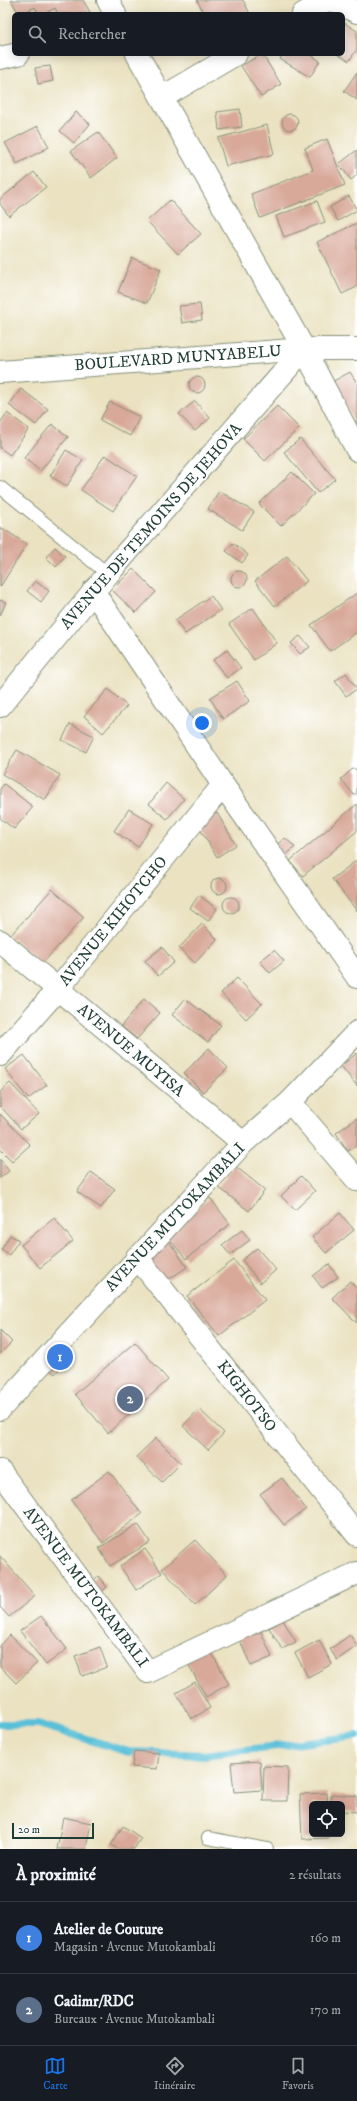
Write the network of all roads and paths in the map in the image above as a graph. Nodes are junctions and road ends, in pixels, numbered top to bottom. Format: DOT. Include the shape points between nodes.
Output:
graph roads {
  1 [pos="108,0"];
  2 [pos="327,0"];
  3 [pos="331,0"];
  4 [pos="114,12"];
  5 [pos="306,12"];
  6 [pos="357,12"];
  7 [pos="12,55"];
  8 [pos="138,56"];
  9 [pos="233,56"];
  10 [pos="0,58"];
  11 [pos="163,97"];
  12 [pos="304,349"];
  13 [pos="357,349"];
  14 [pos="0,372"];
  15 [pos="357,450"];
  16 [pos="0,487"];
  17 [pos="108,574"];
  18 [pos="93,591"];
  19 [pos="0,706"];
  20 [pos="224,785"];
  21 [pos="0,941"];
  22 [pos="357,977"];
  23 [pos="58,989"];
  24 [pos="357,1032"];
  25 [pos="0,1055"];
  26 [pos="290,1102"];
  27 [pos="243,1143"];
  28 [pos="357,1180"];
  29 [pos="137,1257"];
  30 [pos="0,1410"];
  31 [pos="0,1471"];
  32 [pos="357,1536"];
  33 [pos="357,1573"];
  34 [pos="208,1838"];
  35 [pos="267,1849"];
  1 -- 4 [label="street"];
  2 -- 5 [label="street"];
  3 -- 6 [label="street"];
  7 -- 10 [label="street"];
  8 -- 11 [label="street"];
  9 -- 11 [label="street"];
  11 -- 12 [label="street"];
  12 -- 13 [label="street, BOULEVARD MUNYABELU"];
  12 -- 14 [label="street, BOULEVARD MUNYABELU"];
  12 -- 15 [label="street"];
  12 -- 17 [label="street, AVENUE DE TEMOINS DE JEHOVA"];
  16 -- 17 [label="lane"];
  17 -- 18 [label="street, AVENUE DE TEMOINS DE JEHOVA"];
  18 -- 19 [label="street, AVENUE DE TEMOINS DE JEHOVA"];
  18 -- 20 [label="street"];
  20 -- 22 [label="street"];
  20 -- 23 [label="street, AVENUE KIHOTCHO"];
  21 -- 23 [label="street, AVENUE MUYISA"];
  23 -- 25 [label="street, AVENUE KIHOTCHO"];
  23 -- 27 [label="street, AVENUE MUYISA"];
  24 -- 26 [label="street, AVENUE MUTOKAMBALI"];
  26 -- 27 [label="street, AVENUE MUTOKAMBALI"];
  26 -- 28 [label="street"];
  27 -- 29 [label="street, AVENUE MUTOKAMBALI"];
  29 -- 30 [label="street, AVENUE MUTOKAMBALI"];
  29 -- 32 [label="street, KIGHOTSO"];
  31 -- 33 [label="street, AVENUE MUTOKAMBALI" via="148,1672"];
  34 -- 35 [label="lane"];
}
